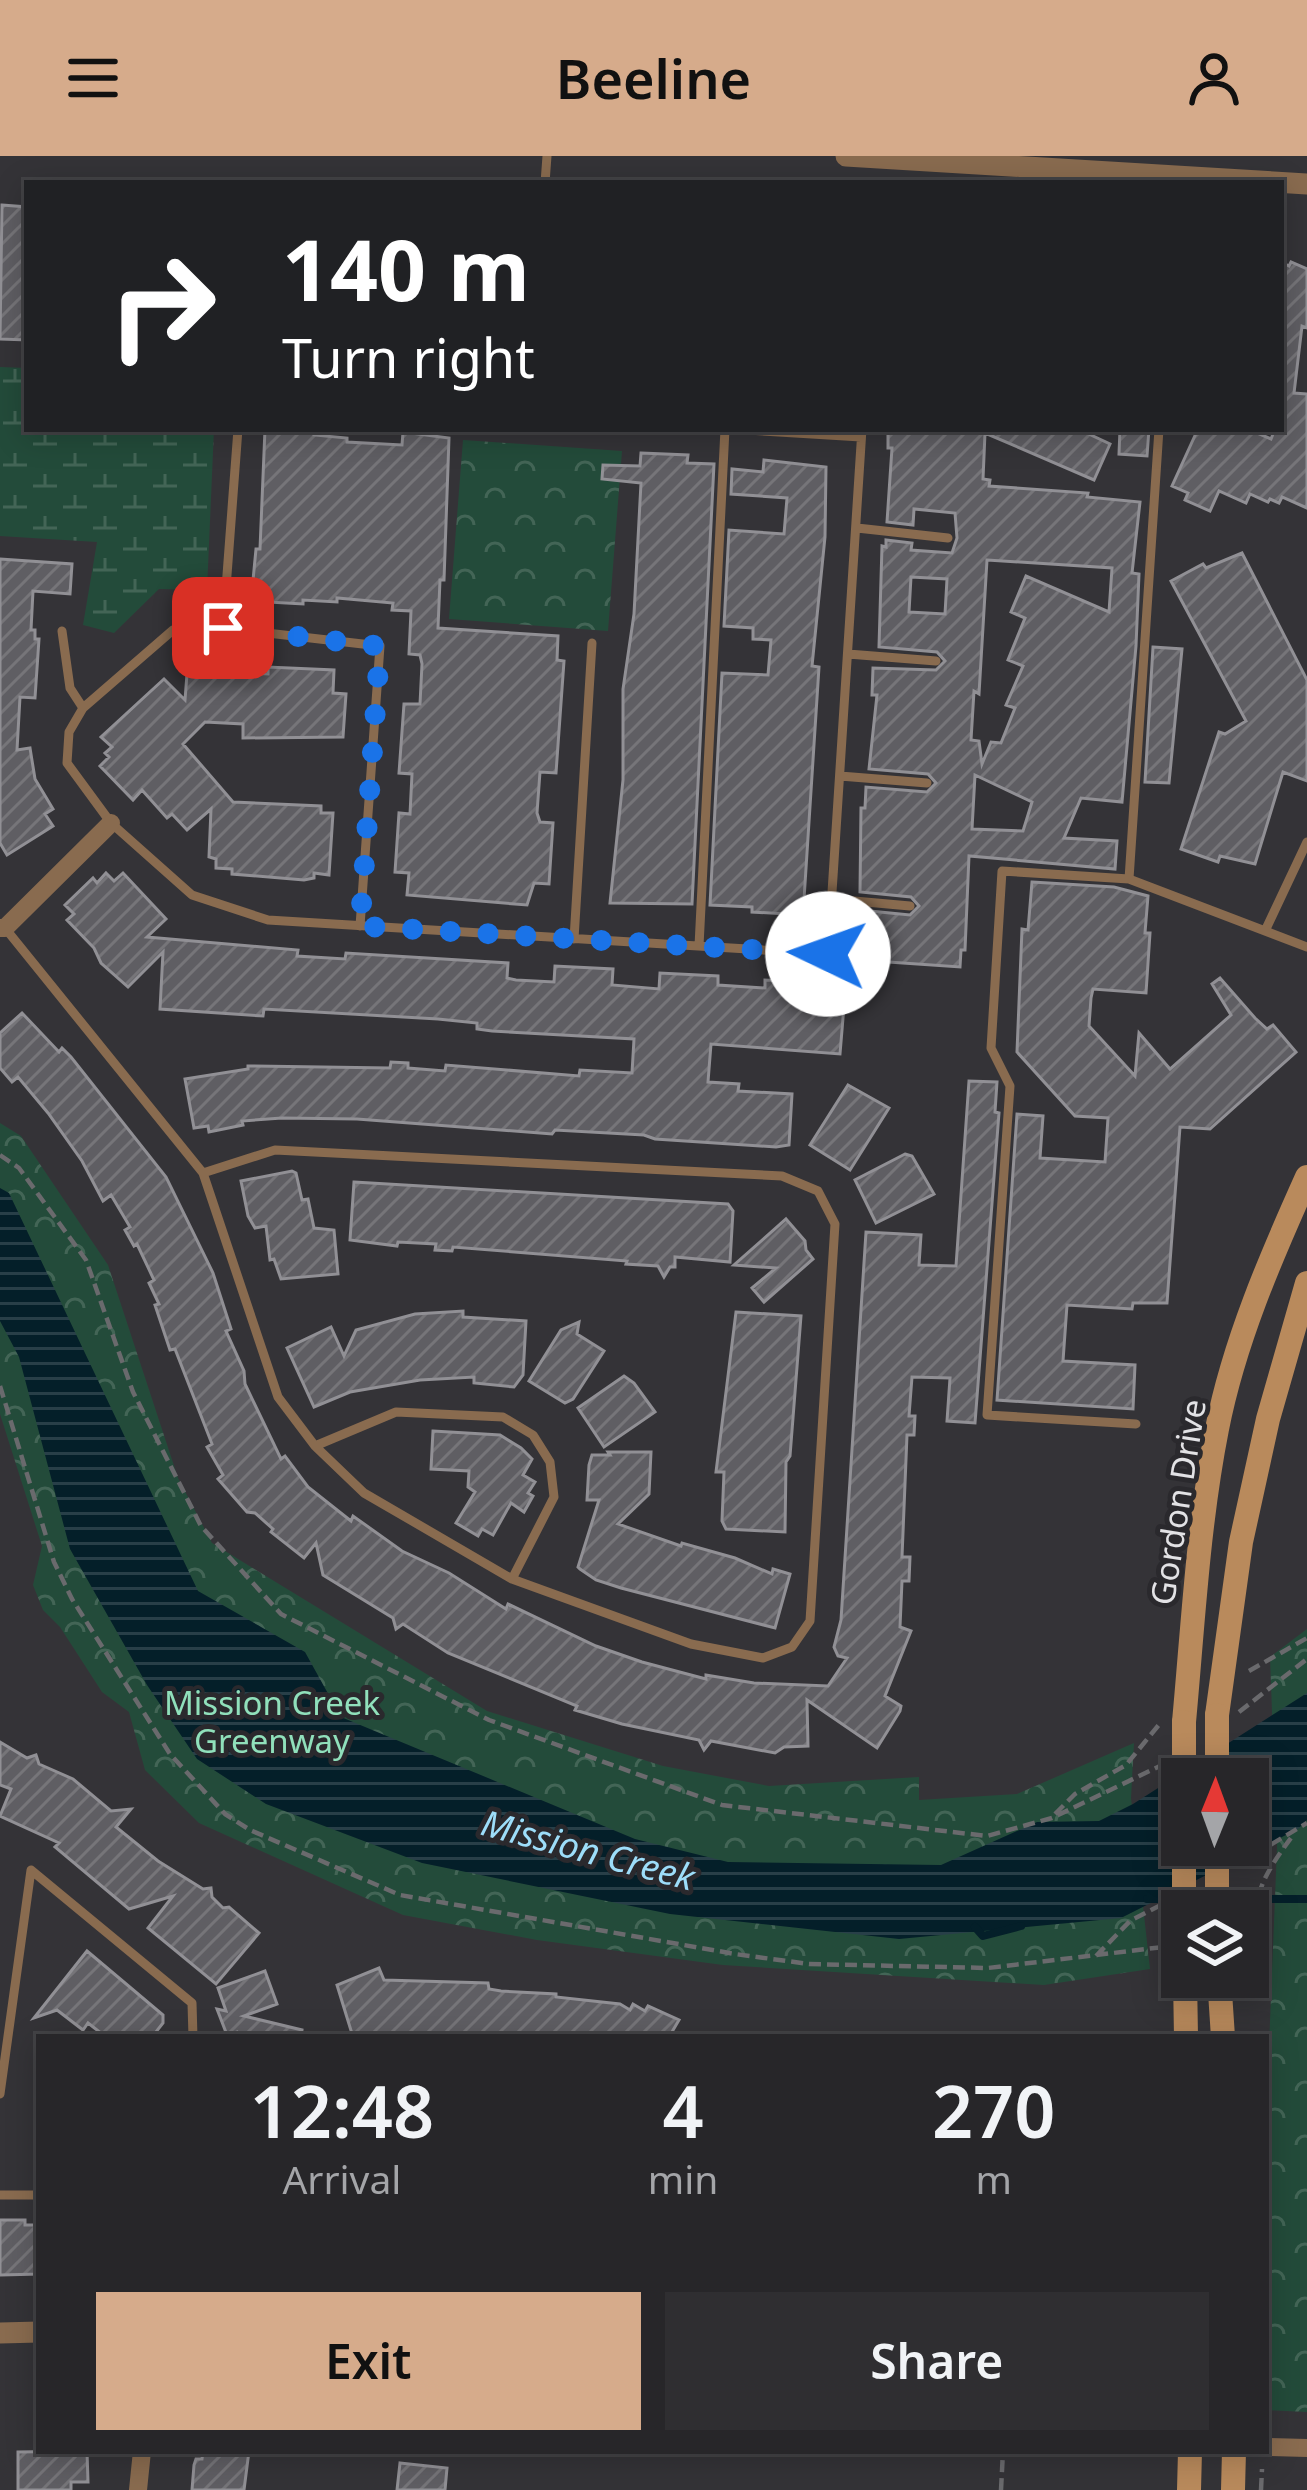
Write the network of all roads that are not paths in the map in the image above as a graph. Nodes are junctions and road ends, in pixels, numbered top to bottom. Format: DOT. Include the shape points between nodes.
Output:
graph roads {
  1 [pos="846,156"];
  2 [pos="1037,161"];
  3 [pos="1176,179"];
  4 [pos="238,432"];
  5 [pos="728,432"];
  6 [pos="828,432"];
  7 [pos="1159,432"];
  8 [pos="862,433"];
  9 [pos="856,528"];
  10 [pos="948,538"];
  11 [pos="223,628"];
  12 [pos="62,631"];
  13 [pos="592,643"];
  14 [pos="848,654"];
  15 [pos="936,661"];
  16 [pos="82,708"];
  17 [pos="840,776"];
  18 [pos="927,783"];
  19 [pos="112,823"];
  20 [pos="1307,842"];
  21 [pos="1129,879"];
  22 [pos="832,899"];
  23 [pos="910,906"];
  24 [pos="360,926"];
  25 [pos="2,928"];
  26 [pos="1265,931"];
  27 [pos="574,939"];
  28 [pos="699,946"];
  29 [pos="1307,946"];
  30 [pos="202,1173"];
  31 [pos="1307,1177"];
  32 [pos="1307,1283"];
  33 [pos="1136,1424"];
  34 [pos="314,1446"];
  35 [pos="512,1579"];
  36 [pos="1180,1758"];
  37 [pos="1220,1758"];
  38 [pos="1185,1998"];
  39 [pos="1220,1998"];
  40 [pos="193,2034"];
  41 [pos="1186,2034"];
  42 [pos="1223,2034"];
  43 [pos="0,2094"];
  44 [pos="36,2194"];
  45 [pos="0,2195"];
  46 [pos="36,2332"];
  47 [pos="0,2333"];
  48 [pos="1307,2448"];
  49 [pos="142,2454"];
  50 [pos="1190,2454"];
  51 [pos="1234,2454"];
  52 [pos="1264,2455"];
  53 [pos="138,2490"];
  54 [pos="1189,2490"];
  55 [pos="1233,2490"];
  1 -- 2 [label="street"];
  2 -- 3 [label="street"];
  4 -- 11 [label="lane"];
  5 -- 28 [label="lane"];
  6 -- 8 [label="lane"];
  7 -- 21 [label="lane"];
  8 -- 9 [label="lane"];
  9 -- 10 [label="lane"];
  9 -- 14 [label="lane"];
  11 -- 16 [label="lane" via="173,631"];
  11 -- 24 [label="lane" via="380,646"];
  12 -- 16 [label="lane" via="70,688"];
  13 -- 27 [label="lane"];
  14 -- 15 [label="lane"];
  14 -- 17 [label="lane"];
  16 -- 19 [label="lane" via="69,732 67,763"];
  17 -- 18 [label="lane"];
  17 -- 22 [label="lane"];
  19 -- 24 [label="lane" via="192,895 268,920"];
  19 -- 25 [label="street"];
  20 -- 26 [label="lane"];
  21 -- 26 [label="lane"];
  21 -- 33 [label="lane" via="1002,871 991,1048 1010,1086 987,1415"];
  22 -- 23 [label="lane"];
  22 -- 28 [label="lane" via="828,954"];
  24 -- 27 [label="lane"];
  25 -- 30 [label="lane"];
  26 -- 29 [label="lane"];
  27 -- 28 [label="lane"];
  30 -- 34 [label="lane" via="278,1397"];
  30 -- 35 [label="lane" via="275,1150 782,1176 818,1191 835,1224 810,1622 792,1647 764,1658 691,1644"];
  31 -- 36 [label="main road, Gordon Drive, bridge" via="1264,1273 1217,1426"];
  32 -- 37 [label="main road, Gordon Drive, bridge" via="1240,1542"];
  34 -- 35 [label="lane" via="364,1493"];
  34 -- 35 [label="lane" via="396,1412 503,1417 533,1435 550,1462 554,1497"];
  38 -- 41 [label="main road"];
  39 -- 42 [label="main road"];
  40 -- 43 [label="lane" via="192,2003 32,1870"];
  44 -- 45 [label="lane"];
  46 -- 47 [label="street"];
  48 -- 52 [label="street"];
  49 -- 53 [label="street"];
  50 -- 54 [label="main road"];
  51 -- 55 [label="main road"];
}
